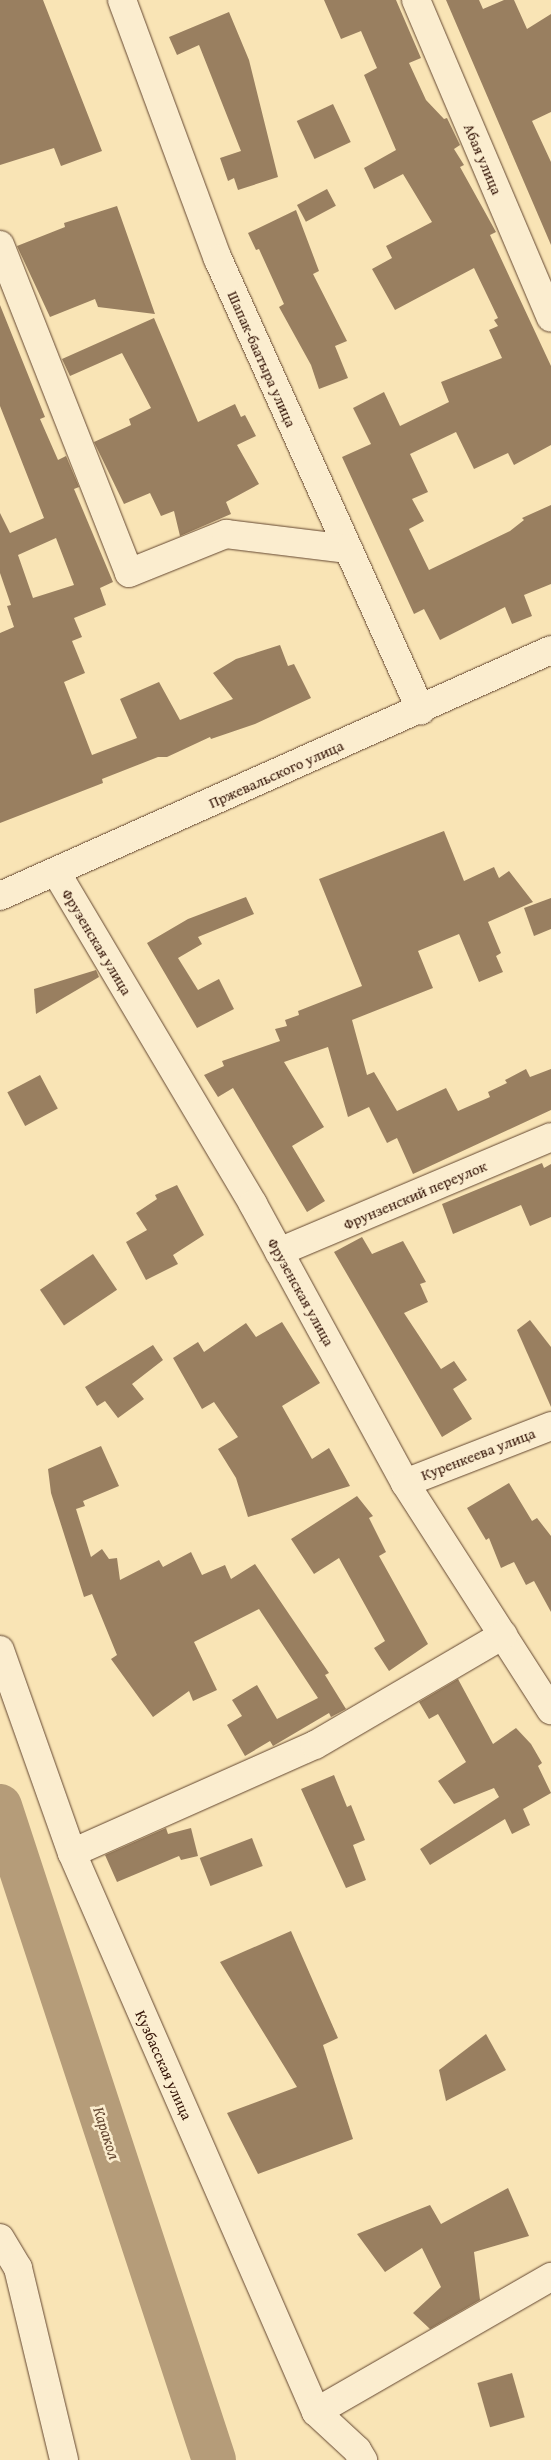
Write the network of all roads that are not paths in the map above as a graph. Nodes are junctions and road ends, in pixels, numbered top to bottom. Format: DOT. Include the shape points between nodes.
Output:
graph roads {
  1 [pos="122,0"];
  2 [pos="416,0"];
  3 [pos="0,245"];
  4 [pos="551,318"];
  5 [pos="348,548"];
  6 [pos="551,650"];
  7 [pos="421,710"];
  8 [pos="56,872"];
  9 [pos="0,896"];
  10 [pos="551,1137"];
  11 [pos="279,1252"];
  12 [pos="551,1426"];
  13 [pos="405,1483"];
  14 [pos="503,1636"];
  15 [pos="0,1650"];
  16 [pos="551,1710"];
  17 [pos="72,1853"];
  18 [pos="0,2238"];
  19 [pos="551,2277"];
  20 [pos="316,2412"];
  21 [pos="64,2460"];
  22 [pos="363,2460"];
  1 -- 5 [label="street, Шапак-баатыра улица" via="218,259"];
  2 -- 4 [label="street, Абая улица"];
  3 -- 5 [label="street" via="129,573 226,534"];
  5 -- 7 [label="street, Шапак-баатыра улица"];
  6 -- 7 [label="street, Пржевальского улица"];
  7 -- 8 [label="street, Пржевальского улица"];
  8 -- 9 [label="street, Пржевальского улица"];
  8 -- 11 [label="street, Фрузенская улица"];
  10 -- 11 [label="street, Фрунзенский переулок"];
  11 -- 13 [label="street, Фрузенская улица"];
  12 -- 13 [label="street, Куренкеева улица"];
  13 -- 14 [label="street, Фрузенская улица"];
  14 -- 16 [label="street, Фрузенская улица"];
  14 -- 17 [label="street" via="315,1745"];
  15 -- 17 [label="street, Кузбасская улица"];
  17 -- 20 [label="street, Кузбасская улица"];
  18 -- 21 [label="street" via="18,2268"];
  19 -- 20 [label="street"];
  20 -- 22 [label="street, Кузбасская улица" via="357,2450"];
}
